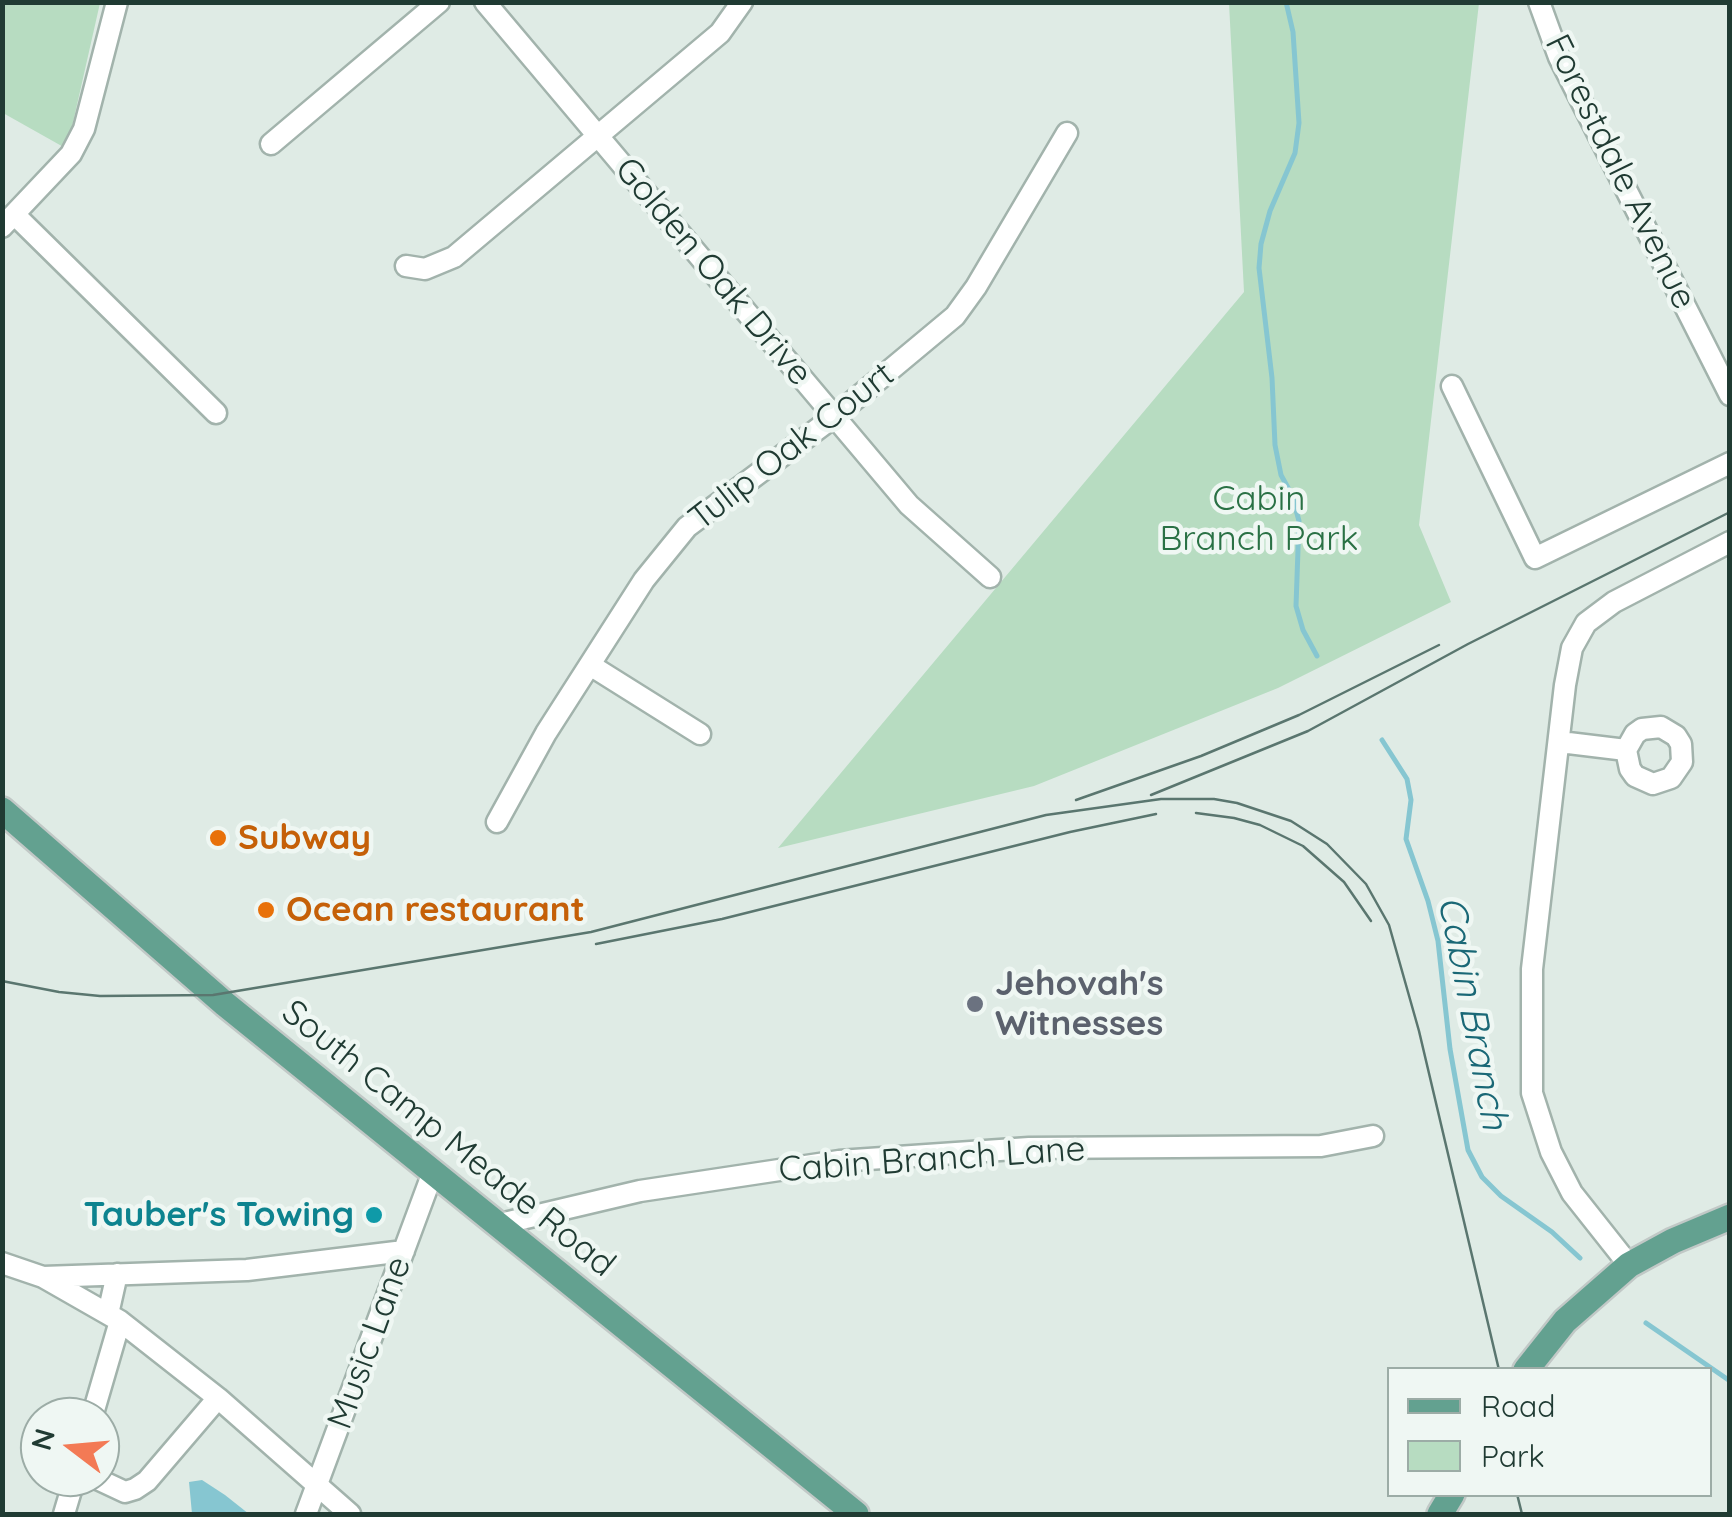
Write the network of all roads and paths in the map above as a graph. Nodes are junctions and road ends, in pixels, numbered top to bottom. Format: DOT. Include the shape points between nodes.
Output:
graph roads {
  1 [pos="117,2"];
  2 [pos="439,2"];
  3 [pos="485,2"];
  4 [pos="742,2"];
  5 [pos="1539,2"];
  6 [pos="1067,133"];
  7 [pos="599,138"];
  8 [pos="270,144"];
  9 [pos="9,221"];
  10 [pos="406,266"];
  11 [pos="1452,386"];
  12 [pos="1730,395"];
  13 [pos="216,413"];
  14 [pos="835,416"];
  15 [pos="1730,462"];
  16 [pos="1730,542"];
  17 [pos="990,578"];
  18 [pos="590,665"];
  19 [pos="700,734"];
  20 [pos="1560,742"];
  21 [pos="1626,750"];
  22 [pos="2,810"];
  23 [pos="497,822"];
  24 [pos="1373,1136"];
  25 [pos="433,1172"];
  26 [pos="1730,1217"];
  27 [pos="496,1225"];
  28 [pos="404,1252"];
  29 [pos="2,1264"];
  30 [pos="1629,1265"];
  31 [pos="117,1274"];
  32 [pos="44,1277"];
  33 [pos="114,1317"];
  34 [pos="1528,1367"];
  35 [pos="96,1397"];
  36 [pos="218,1398"];
  37 [pos="318,1486"];
  38 [pos="120,1490"];
  39 [pos="306,1514"];
  40 [pos="350,1514"];
  41 [pos="856,1514"];
  1 -- 9 [label="street" via="84,129 71,154"];
  2 -- 8 [label="street"];
  3 -- 7 [label="street, Golden Oak Drive"];
  4 -- 7 [label="street" via="720,33"];
  5 -- 12 [label="street, Forestdale Avenue" via="1558,57"];
  6 -- 14 [label="street, Tulip Oak Court" via="955,316"];
  7 -- 10 [label="street" via="454,258 425,269"];
  7 -- 14 [label="street, Golden Oak Drive"];
  9 -- 13 [label="street"];
  11 -- 15 [label="street" via="1535,558"];
  14 -- 17 [label="street, Golden Oak Drive" via="909,505"];
  14 -- 18 [label="street, Tulip Oak Court" via="688,527 644,580"];
  16 -- 20 [label="street" via="1614,602 1586,624 1572,648"];
  18 -- 19 [label="street"];
  18 -- 23 [label="street, Tulip Oak Court"];
  20 -- 21 [label="street"];
  20 -- 30 [label="street" via="1532,969 1532,1093 1550,1152 1572,1193"];
  22 -- 25 [label="main road, South Camp Meade Road" via="138,931"];
  24 -- 27 [label="street, Cabin Branch Lane" via="1321,1146 1028,1148 840,1161 640,1191"];
  25 -- 27 [label="main road, South Camp Meade Road"];
  25 -- 28 [label="street, Music Lane"];
  26 -- 30 [label="main road"];
  27 -- 41 [label="main road, South Camp Meade Road"];
  28 -- 31 [label="street" via="247,1270"];
  28 -- 37 [label="street, Music Lane"];
  29 -- 32 [label="street"];
  30 -- 34 [label="main road" via="1565,1322"];
  31 -- 32 [label="street"];
  31 -- 33 [label="street"];
  32 -- 33 [label="street"];
  33 -- 35 [label="street"];
  33 -- 36 [label="street"];
  36 -- 37 [label="street"];
  36 -- 38 [label="street" via="147,1481"];
  37 -- 39 [label="street, Music Lane"];
  37 -- 40 [label="street"];
}
